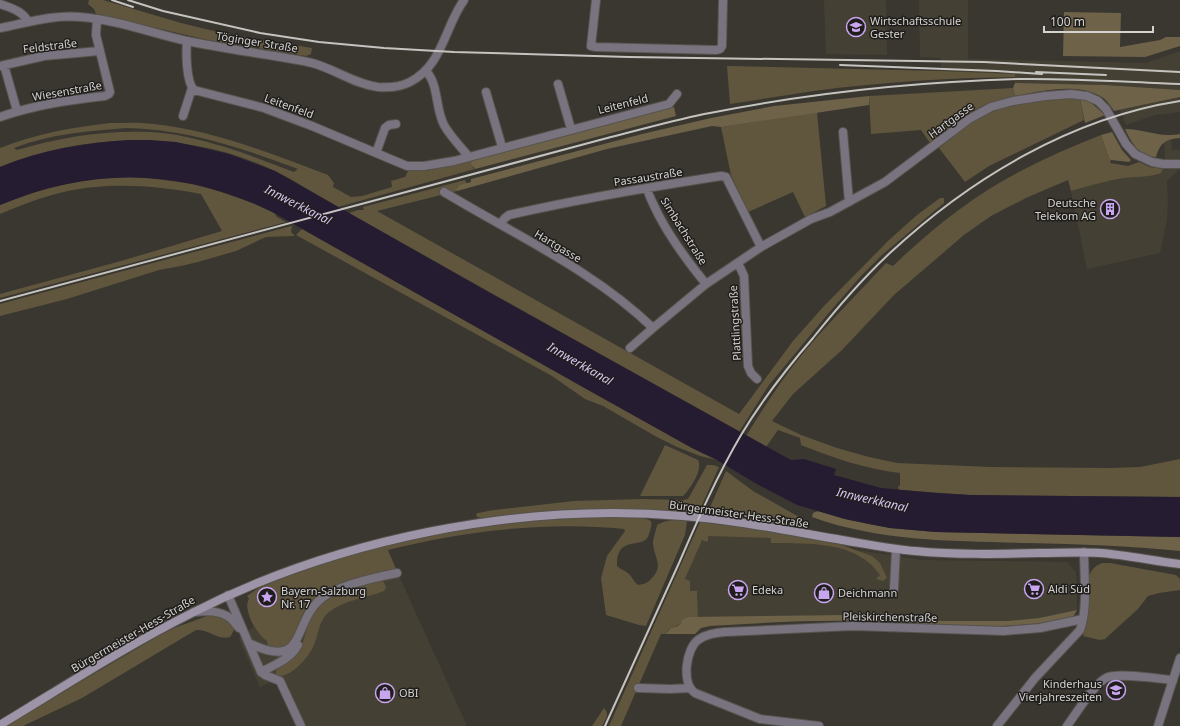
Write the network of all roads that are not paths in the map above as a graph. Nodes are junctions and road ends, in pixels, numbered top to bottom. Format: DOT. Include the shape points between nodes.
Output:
graph roads {
  1 [pos="463,0"];
  2 [pos="596,0"];
  3 [pos="723,0"];
  4 [pos="0,4"];
  5 [pos="97,19"];
  6 [pos="28,22"];
  7 [pos="0,28"];
  8 [pos="187,41"];
  9 [pos="99,51"];
  10 [pos="2,66"];
  11 [pos="426,71"];
  12 [pos="558,84"];
  13 [pos="192,88"];
  14 [pos="486,92"];
  15 [pos="677,94"];
  16 [pos="17,111"];
  17 [pos="183,116"];
  18 [pos="0,117"];
  19 [pos="396,124"];
  20 [pos="570,129"];
  21 [pos="843,132"];
  22 [pos="502,148"];
  23 [pos="376,153"];
  24 [pos="469,157"];
  25 [pos="1180,164"];
  26 [pos="647,188"];
  27 [pos="444,192"];
  28 [pos="849,202"];
  29 [pos="500,224"];
  30 [pos="761,247"];
  31 [pos="738,263"];
  32 [pos="706,284"];
  33 [pos="654,328"];
  34 [pos="630,348"];
  35 [pos="758,379"];
  36 [pos="896,549"];
  37 [pos="1084,552"];
  38 [pos="1180,564"];
  39 [pos="397,573"];
  40 [pos="894,590"];
  41 [pos="228,595"];
  42 [pos="193,612"];
  43 [pos="1083,619"];
  44 [pos="243,632"];
  45 [pos="299,636"];
  46 [pos="248,643"];
  47 [pos="1180,658"];
  48 [pos="261,672"];
  49 [pos="1176,677"];
  50 [pos="638,688"];
  51 [pos="690,688"];
  52 [pos="753,717"];
  53 [pos="0,725"];
  54 [pos="301,726"];
  55 [pos="750,726"];
  56 [pos="818,726"];
  57 [pos="996,726"];
  58 [pos="1067,726"];
  59 [pos="1158,726"];
  1 -- 11 [label="street, Töginger Straße" via="434,60"];
  2 -- 3 [label="street" via="591,46 716,50 722,46"];
  4 -- 6 [label="street" via="18,11"];
  5 -- 6 [label="street, Töginger Straße" via="71,16"];
  5 -- 8 [label="street, Töginger Straße"];
  5 -- 9 [label="street, Wiesenstraße"];
  6 -- 7 [label="street, Töginger Straße"];
  8 -- 11 [label="street, Töginger Straße" via="303,61 322,66 357,82 376,86 399,86"];
  8 -- 13 [label="street"];
  9 -- 10 [label="street, Feldstraße" via="44,56"];
  9 -- 16 [label="street, Wiesenstraße" via="110,92 108,96"];
  10 -- 16 [label="street, Feldstraße"];
  11 -- 24 [label="street" via="434,85 443,124"];
  12 -- 20 [label="street"];
  13 -- 17 [label="street"];
  13 -- 23 [label="street, Leitenfeld" via="264,108"];
  14 -- 22 [label="street"];
  15 -- 20 [label="street, Leitenfeld" via="669,104"];
  16 -- 18 [label="street, Wiesenstraße"];
  19 -- 23 [label="street" via="385,128"];
  20 -- 22 [label="street, Leitenfeld"];
  21 -- 28 [label="street"];
  22 -- 24 [label="street, Leitenfeld"];
  23 -- 24 [label="street, Leitenfeld" via="415,167"];
  25 -- 28 [label="street, Hartgasse" via="1163,164 1135,154 1098,101 1077,94 1061,94 1013,101 976,114 885,182"];
  26 -- 29 [label="street, Passaustraße" via="510,215"];
  26 -- 30 [label="street, Passaustraße" via="726,177"];
  26 -- 32 [label="street, Simbachstraße" via="664,224"];
  27 -- 29 [label="street, Hartgasse"];
  28 -- 30 [label="street, Hartgasse" via="811,218"];
  29 -- 33 [label="street, Hartgasse" via="574,267 611,292"];
  30 -- 31 [label="street, Hartgasse"];
  31 -- 32 [label="street, Hartgasse"];
  31 -- 35 [label="street, Plattlingstraße" via="744,276 748,366"];
  32 -- 33 [label="street, Hartgasse"];
  33 -- 34 [label="street, Hartgasse"];
  36 -- 37 [label="main road, Bürgermeister-Hess-Straße" via="973,554"];
  36 -- 40 [label="street"];
  36 -- 41 [label="main road, Bürgermeister-Hess-Straße" via="681,515 578,514 506,519 387,541 311,563"];
  37 -- 38 [label="main road, Bürgermeister-Hess-Straße"];
  37 -- 43 [label="street"];
  39 -- 45 [label="street" via="352,585 323,597 308,613"];
  41 -- 42 [label="main road, Bürgermeister-Hess-Straße"];
  41 -- 44 [label="street"];
  42 -- 44 [label="street" via="211,611 221,614 230,618"];
  42 -- 53 [label="main road, Bürgermeister-Hess-Straße"];
  43 -- 51 [label="street, Pleiskirchenstraße" via="1025,630 853,626 708,634 692,646 687,660"];
  43 -- 57 [label="street" via="1077,633 1035,678"];
  44 -- 46 [label="street"];
  45 -- 46 [label="street" via="289,648 280,651 270,652"];
  45 -- 48 [label="street" via="297,647 289,655"];
  46 -- 48 [label="street"];
  47 -- 49 [label="street"];
  48 -- 54 [label="street" via="280,681"];
  49 -- 58 [label="street" via="1107,677 1097,685"];
  49 -- 59 [label="street"];
  50 -- 51 [label="street"];
  51 -- 52 [label="street" via="700,695"];
  52 -- 55 [label="street"];
  52 -- 56 [label="street"];
}
